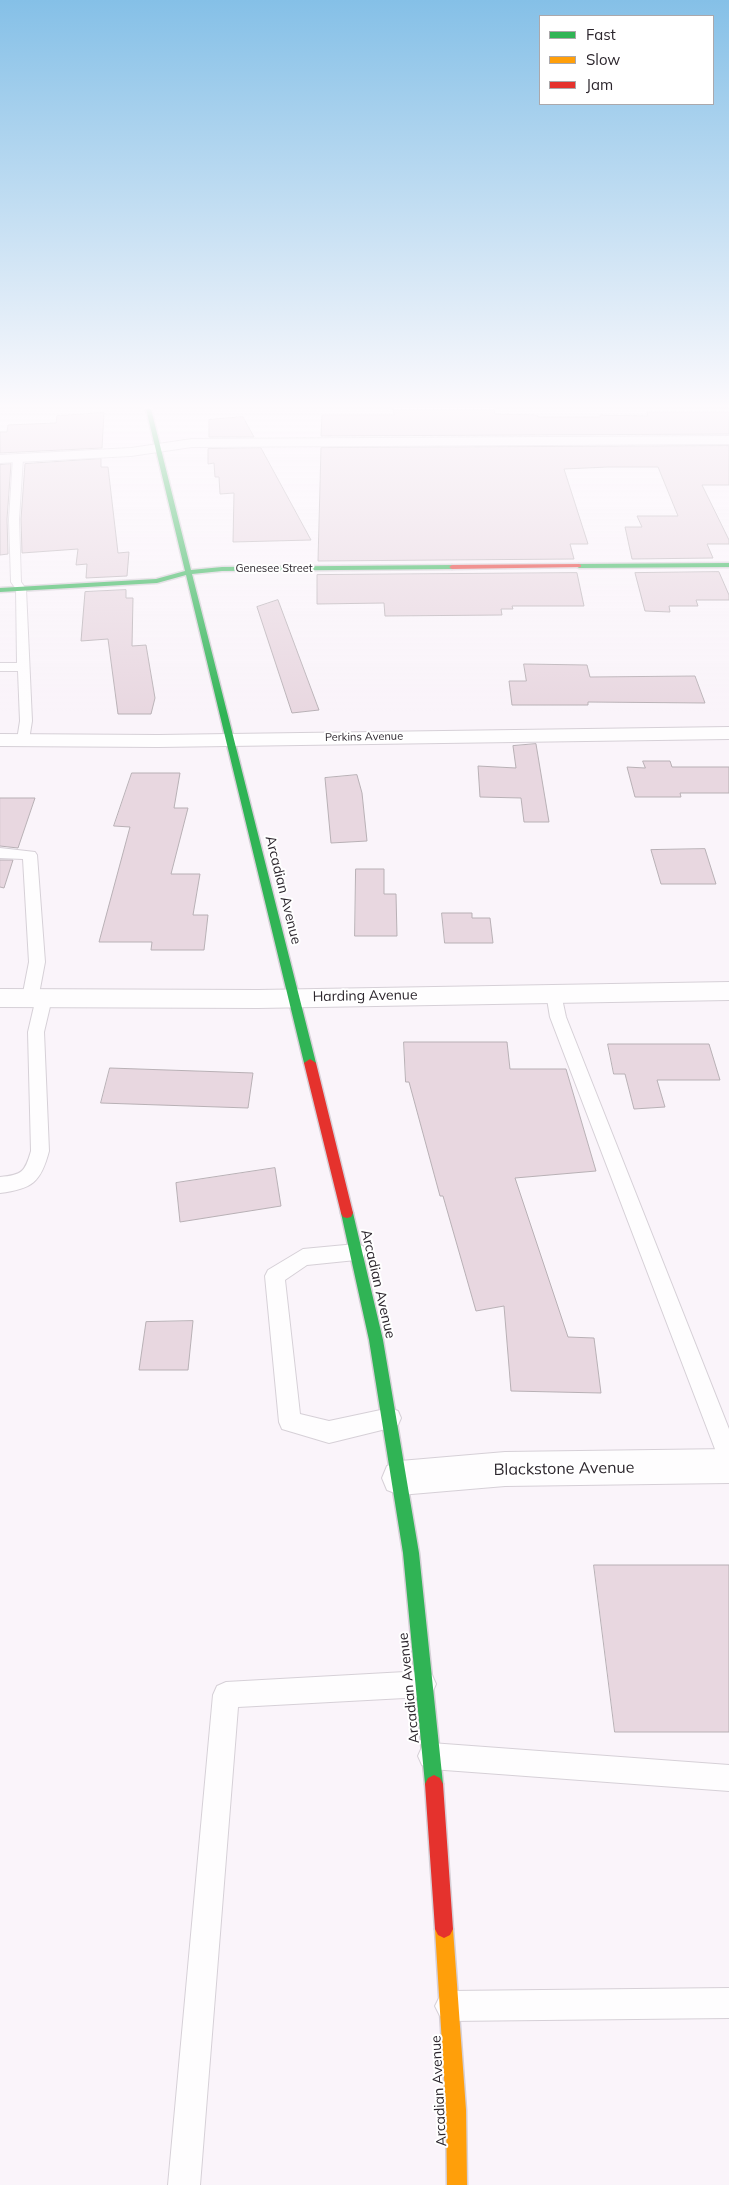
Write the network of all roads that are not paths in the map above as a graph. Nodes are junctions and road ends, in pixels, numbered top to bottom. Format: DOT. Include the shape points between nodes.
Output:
graph roads {
  1 [pos="15,511"];
  2 [pos="173,511"];
  3 [pos="729,565"];
  4 [pos="187,572"];
  5 [pos="21,589"];
  6 [pos="0,590"];
  7 [pos="0,667"];
  8 [pos="24,667"];
  9 [pos="729,734"];
  10 [pos="0,740"];
  11 [pos="23,740"];
  12 [pos="229,740"];
  13 [pos="0,853"];
  14 [pos="729,991"];
  15 [pos="554,993"];
  16 [pos="0,998"];
  17 [pos="37,998"];
  18 [pos="294,998"];
  19 [pos="0,1185"];
  20 [pos="356,1252"];
  21 [pos="390,1418"];
  22 [pos="729,1457"];
  23 [pos="729,1466"];
  24 [pos="400,1478"];
  25 [pos="423,1684"];
  26 [pos="431,1756"];
  27 [pos="729,1778"];
  28 [pos="729,2003"];
  29 [pos="449,2006"];
  30 [pos="184,2185"];
  31 [pos="457,2185"];
  1 -- 5 [label="lane" via="16,582"];
  2 -- 4 [label="main road, Arcadian Avenue"];
  3 -- 4 [label="main road, Genesee Street" via="222,569"];
  4 -- 5 [label="main road, Genesee Street" via="157,581"];
  4 -- 12 [label="main road, Arcadian Avenue"];
  5 -- 6 [label="main road, Genesee Street"];
  5 -- 8 [label="lane"];
  7 -- 8 [label="lane"];
  8 -- 11 [label="lane" via="26,721"];
  9 -- 12 [label="street, Perkins Avenue"];
  10 -- 11 [label="street, Perkins Avenue"];
  11 -- 12 [label="street, Perkins Avenue"];
  12 -- 18 [label="main road, Arcadian Avenue"];
  13 -- 17 [label="lane" via="30,856"];
  14 -- 15 [label="street, Harding Avenue"];
  15 -- 18 [label="street, Harding Avenue"];
  15 -- 22 [label="lane" via="558,1017"];
  16 -- 17 [label="street, Harding Avenue"];
  17 -- 18 [label="street, Harding Avenue"];
  17 -- 19 [label="lane" via="40,1150 30,1179"];
  18 -- 20 [label="main road, Arcadian Avenue"];
  20 -- 21 [label="main road, Arcadian Avenue"];
  20 -- 21 [label="lane" via="303,1257 275,1276 290,1422 329,1432"];
  21 -- 24 [label="main road, Arcadian Avenue"];
  23 -- 24 [label="street, Blackstone Avenue" via="505,1469"];
  24 -- 25 [label="main road, Arcadian Avenue" via="411,1553"];
  25 -- 26 [label="main road, Arcadian Avenue"];
  25 -- 30 [label="lane" via="226,1696"];
  26 -- 27 [label="lane"];
  26 -- 29 [label="main road, Arcadian Avenue"];
  28 -- 29 [label="lane"];
  29 -- 31 [label="main road, Arcadian Avenue"];
}
